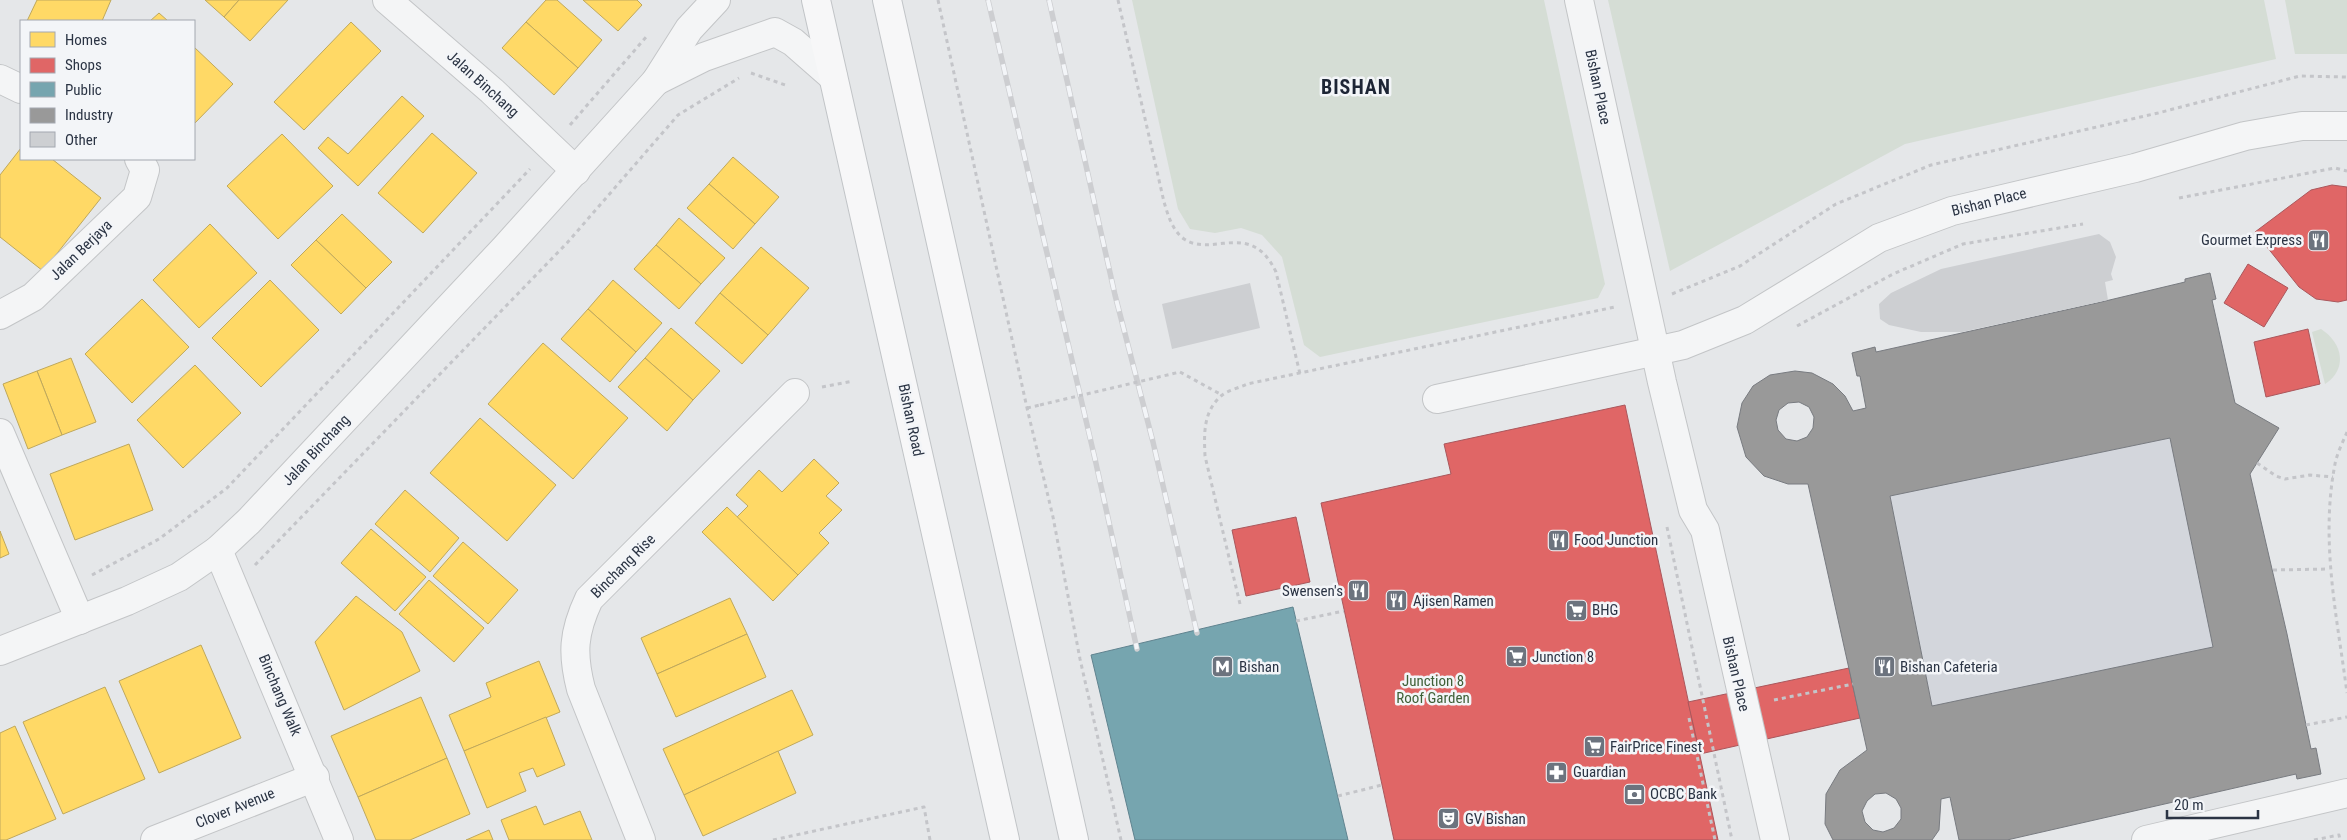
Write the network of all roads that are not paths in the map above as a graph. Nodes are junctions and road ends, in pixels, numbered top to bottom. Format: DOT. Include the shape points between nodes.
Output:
graph roads {
  1 [pos="387,0"];
  2 [pos="716,0"];
  3 [pos="816,0"];
  4 [pos="887,0"];
  5 [pos="1580,0"];
  6 [pos="833,77"];
  7 [pos="0,79"];
  8 [pos="656,81"];
  9 [pos="20,89"];
  10 [pos="2347,126"];
  11 [pos="142,164"];
  12 [pos="576,171"];
  13 [pos="0,316"];
  14 [pos="1656,351"];
  15 [pos="795,393"];
  16 [pos="1437,399"];
  17 [pos="0,433"];
  18 [pos="1693,510"];
  19 [pos="218,550"];
  20 [pos="80,620"];
  21 [pos="0,651"];
  22 [pos="314,777"];
  23 [pos="2347,793"];
  24 [pos="2347,812"];
  25 [pos="156,840"];
  26 [pos="340,840"];
  27 [pos="641,840"];
  28 [pos="1005,840"];
  29 [pos="1074,840"];
  30 [pos="1756,840"];
  31 [pos="1775,840"];
  32 [pos="2146,840"];
  33 [pos="2217,840"];
  1 -- 12 [label="street, Jalan Binchang"];
  2 -- 8 [label="street, Jalan Binchang" via="689,29"];
  3 -- 6 [label="main road, Bishan Road"];
  4 -- 29 [label="main road"];
  5 -- 14 [label="street, Bishan Place"];
  6 -- 8 [label="street, Jalan Binchang" via="793,42 775,32 704,57"];
  6 -- 28 [label="main road, Bishan Road"];
  7 -- 9 [label="street"];
  8 -- 12 [label="street, Jalan Binchang"];
  10 -- 14 [label="street, Bishan Place" via="2302,126 2245,136 2135,168 1952,211 1879,238 1745,320 1683,345"];
  11 -- 13 [label="street, Jalan Berjaya" via="138,197 32,297"];
  12 -- 19 [label="street, Jalan Binchang" via="249,522"];
  14 -- 16 [label="street, Bishan Place"];
  14 -- 18 [label="street, Bishan Place"];
  15 -- 27 [label="street, Binchang Rise" via="589,599 580,618 575,634 581,690"];
  17 -- 20 [label="street"];
  18 -- 30 [label="street, Bishan Place" via="1690,535"];
  18 -- 31 [label="street, Bishan Place" via="1705,530"];
  19 -- 20 [label="street, Jalan Binchang" via="179,576"];
  19 -- 22 [label="street, Binchang Walk"];
  20 -- 21 [label="street, Jalan Binchang"];
  22 -- 25 [label="street, Clover Avenue"];
  22 -- 26 [label="street, Binchang Walk"];
  23 -- 32 [label="street"];
  24 -- 33 [label="street"];
}
